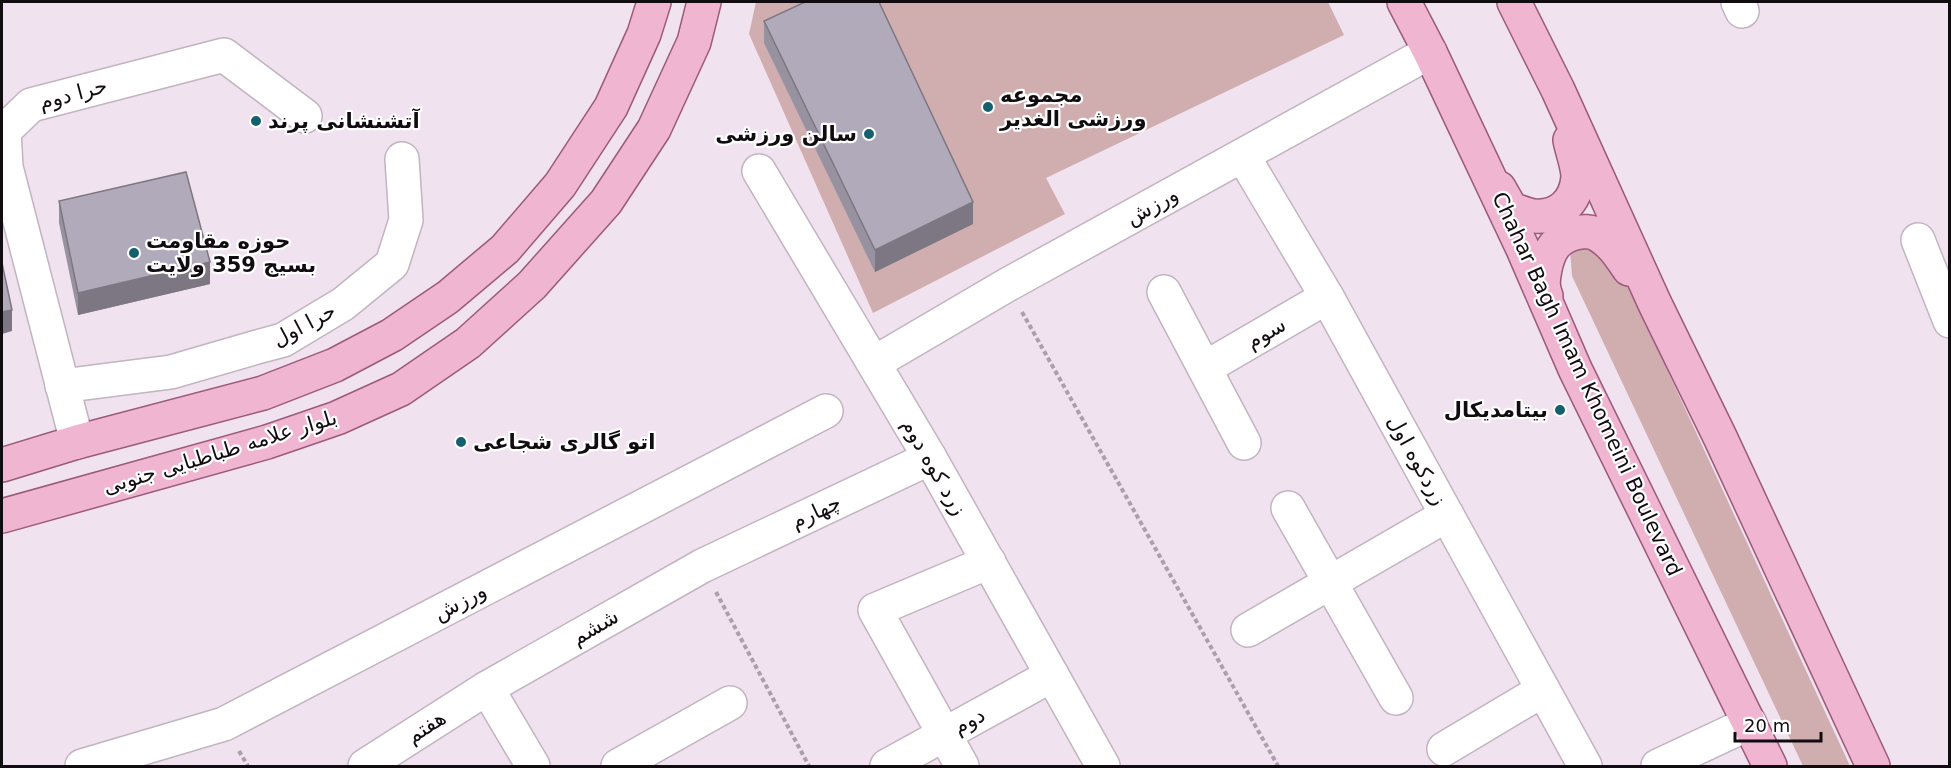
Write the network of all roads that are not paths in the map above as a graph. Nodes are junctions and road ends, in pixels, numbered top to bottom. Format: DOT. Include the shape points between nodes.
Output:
graph roads {
  1 [pos="654,2"];
  2 [pos="705,2"];
  3 [pos="1404,2"];
  4 [pos="1514,2"];
  5 [pos="1430,52"];
  6 [pos="1558,90"];
  7 [pos="305,116"];
  8 [pos="1466,130"];
  9 [pos="1243,156"];
  10 [pos="402,159"];
  11 [pos="759,171"];
  12 [pos="1918,240"];
  13 [pos="1164,291"];
  14 [pos="1328,297"];
  15 [pos="1655,304"];
  16 [pos="1950,321"];
  17 [pos="874,363"];
  18 [pos="1205,368"];
  19 [pos="1575,369"];
  20 [pos="62,386"];
  21 [pos="826,411"];
  22 [pos="77,442"];
  23 [pos="1244,443"];
  24 [pos="930,458"];
  25 [pos="2,465"];
  26 [pos="1288,508"];
  27 [pos="1448,515"];
  28 [pos="2,516"];
  29 [pos="989,562"];
  30 [pos="702,566"];
  31 [pos="1331,582"];
  32 [pos="1248,630"];
  33 [pos="1052,675"];
  34 [pos="487,688"];
  35 [pos="1543,690"];
  36 [pos="1396,698"];
  37 [pos="730,704"];
  38 [pos="1750,723"];
  39 [pos="945,734"];
  40 [pos="1444,749"];
  41 [pos="82,766"];
  42 [pos="365,766"];
  43 [pos="533,766"];
  44 [pos="618,766"];
  45 [pos="887,766"];
  46 [pos="962,766"];
  47 [pos="1103,766"];
  48 [pos="1585,766"];
  49 [pos="1658,766"];
  50 [pos="1770,766"];
  51 [pos="1873,766"];
  1 -- 22 [label="main road, بلوار علامه طباطبایی جنوبی" via="611,107 560,185 505,249 448,297 392,335 334,365 263,393"];
  2 -- 28 [label="main road, بلوار علامه طباطبایی جنوبی" via="694,42 654,129 606,202 532,285 468,343 401,389 337,417 267,442"];
  3 -- 5 [label="main road, Chahar Bagh Imam Khomeini Boulevard"];
  4 -- 6 [label="main road"];
  5 -- 8 [label="main road, Chahar Bagh Imam Khomeini Boulevard"];
  5 -- 9 [label="street, ورزش"];
  6 -- 8 [label="main road" via="1578,175 1574,196 1552,215 1533,216 1511,209"];
  6 -- 15 [label="main road"];
  7 -- 20 [label="street, حرا دوم" via="224,55 31,105 4,131 6,167"];
  8 -- 19 [label="main road, Chahar Bagh Imam Khomeini Boulevard"];
  9 -- 14 [label="street, زردکوه اول"];
  9 -- 17 [label="street, ورزش"];
  10 -- 20 [label="street, حرا اول" via="406,220 392,264 343,304 283,340 171,372"];
  11 -- 17 [label="street, زرد کوه دوم"];
  12 -- 16 [label="street"];
  13 -- 18 [label="street"];
  14 -- 18 [label="street, سوم"];
  14 -- 27 [label="street, زردکوه اول"];
  15 -- 19 [label="main road" via="1615,248 1596,234 1581,231 1553,245 1542,286"];
  15 -- 51 [label="main road"];
  17 -- 24 [label="street, زرد کوه دوم"];
  18 -- 23 [label="street"];
  19 -- 38 [label="main road, Chahar Bagh Imam Khomeini Boulevard"];
  20 -- 22 [label="street, حرا دوم"];
  21 -- 41 [label="street, ورزش" via="224,724"];
  22 -- 25 [label="main road, بلوار علامه طباطبایی جنوبی"];
  24 -- 29 [label="street, زرد کوه دوم"];
  24 -- 30 [label="street, چهارم"];
  26 -- 31 [label="street"];
  27 -- 31 [label="street"];
  27 -- 35 [label="street, زردکوه اول"];
  29 -- 33 [label="street, زرد کوه دوم"];
  29 -- 39 [label="street" via="875,610"];
  30 -- 34 [label="street, ششم"];
  31 -- 32 [label="street"];
  31 -- 36 [label="street"];
  33 -- 39 [label="street, دوم"];
  33 -- 47 [label="street, زرد کوه دوم"];
  34 -- 42 [label="street, هفتم"];
  34 -- 43 [label="street"];
  35 -- 40 [label="street"];
  35 -- 48 [label="street, زردکوه اول"];
  37 -- 44 [label="street"];
  38 -- 49 [label="street"];
  38 -- 50 [label="main road, Chahar Bagh Imam Khomeini Boulevard"];
  39 -- 45 [label="street, دوم"];
  39 -- 46 [label="street"];
}
